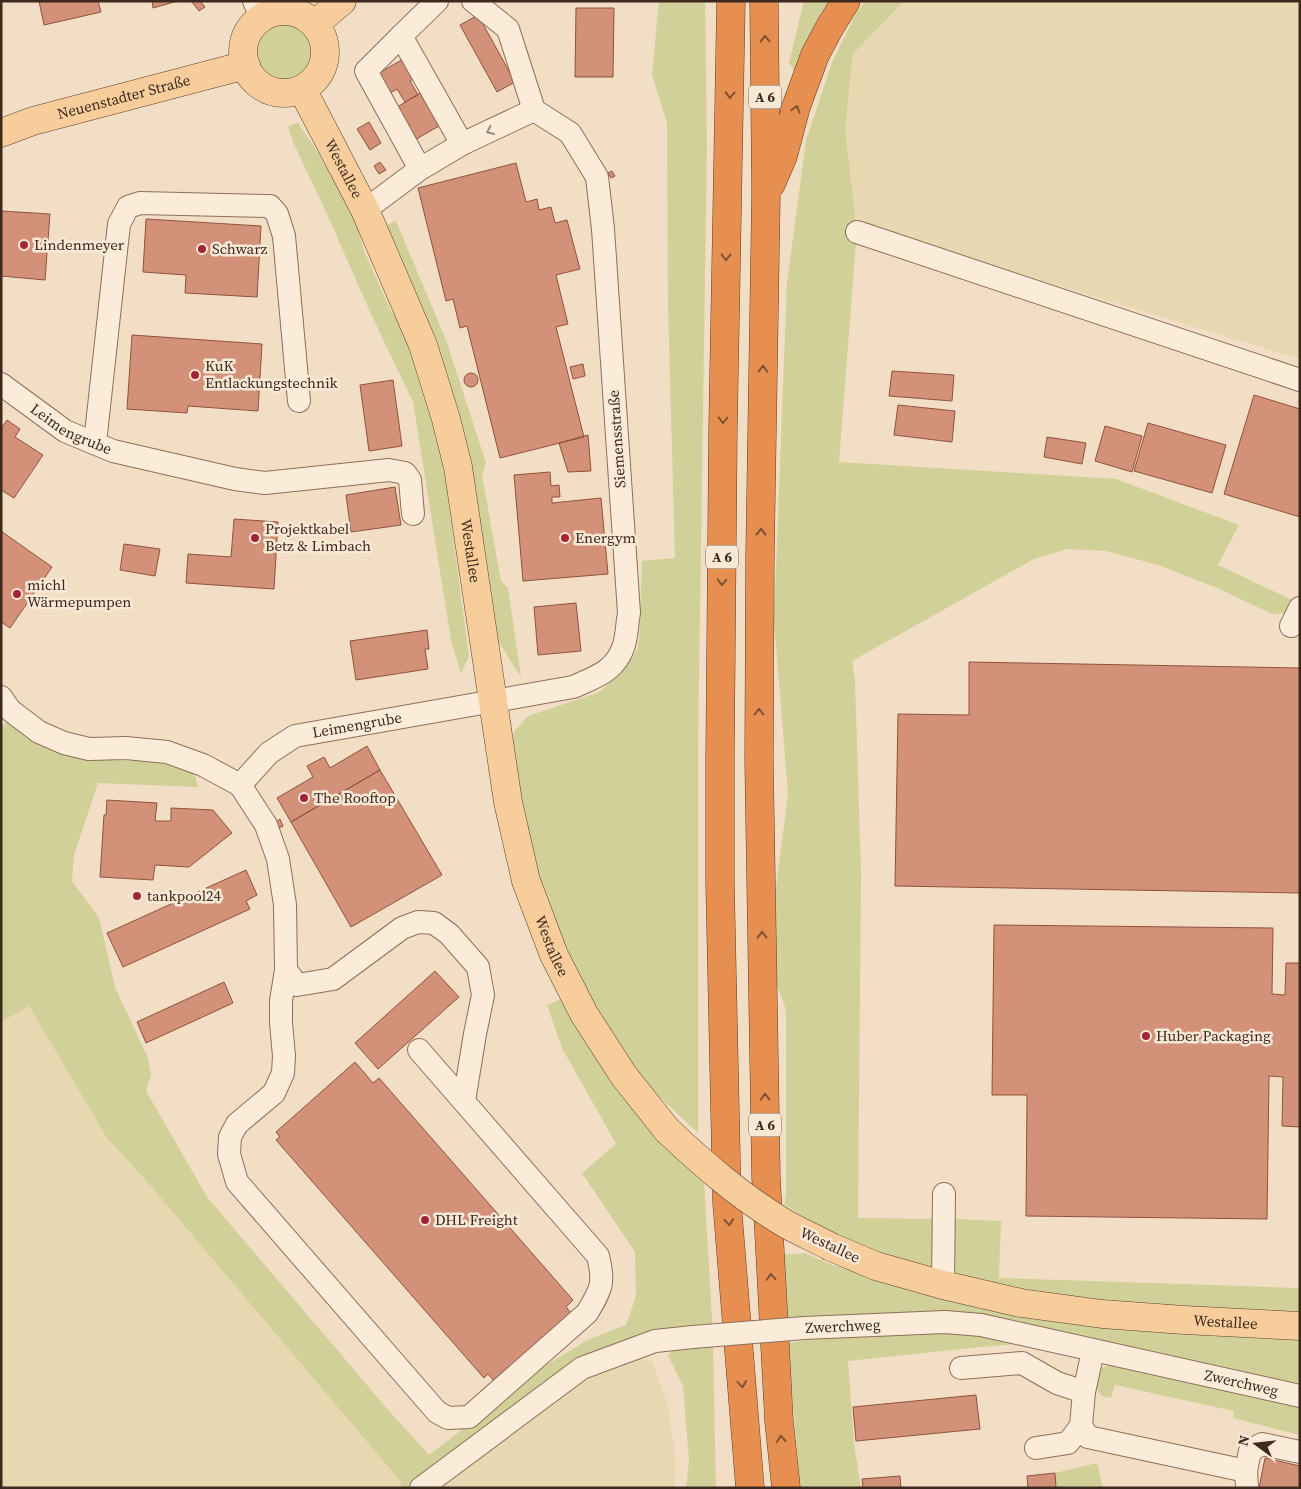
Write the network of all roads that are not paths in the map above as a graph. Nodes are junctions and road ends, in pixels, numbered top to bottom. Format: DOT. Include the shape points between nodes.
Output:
graph roads {
  1 [pos="342,1"];
  2 [pos="436,1"];
  3 [pos="473,1"];
  4 [pos="731,1"];
  5 [pos="764,1"];
  6 [pos="846,1"];
  7 [pos="258,9"];
  8 [pos="315,24"];
  9 [pos="401,36"];
  10 [pos="246,65"];
  11 [pos="302,89"];
  12 [pos="534,110"];
  13 [pos="1,133"];
  14 [pos="462,144"];
  15 [pos="420,169"];
  16 [pos="766,193"];
  17 [pos="365,210"];
  18 [pos="857,232"];
  19 [pos="1300,380"];
  20 [pos="1,384"];
  21 [pos="299,401"];
  22 [pos="95,444"];
  23 [pos="413,514"];
  24 [pos="1,697"];
  25 [pos="493,702"];
  26 [pos="240,786"];
  27 [pos="291,978"];
  28 [pos="419,1050"];
  29 [pos="464,1101"];
  30 [pos="944,1194"];
  31 [pos="942,1285"];
  32 [pos="1300,1326"];
  33 [pos="1093,1351"];
  34 [pos="961,1368"];
  35 [pos="1084,1392"];
  36 [pos="1300,1396"];
  37 [pos="1080,1426"];
  38 [pos="1036,1448"];
  39 [pos="1300,1452"];
  40 [pos="1246,1480"];
  41 [pos="750,1486"];
  42 [pos="422,1487"];
  43 [pos="786,1488"];
  1 -- 8 [label="main road"];
  2 -- 9 [label="street"];
  3 -- 12 [label="street" via="508,29"];
  4 -- 41 [label="highway, A 6, one-way" via="720,893 727,1203"];
  16 -- 5 [label="highway, A 6, one-way"];
  16 -- 6 [label="highway, one-way" via="783,156 815,55"];
  7 -- 8 [label="main road" via="290,11 304,15"];
  7 -- 10 [label="main road" via="244,43"];
  8 -- 11 [label="main road" via="325,45 325,60 319,74"];
  9 -- 14 [label="street"];
  9 -- 15 [label="street" via="366,71"];
  10 -- 11 [label="main road" via="253,78 274,92"];
  10 -- 13 [label="main road, Neuenstadter Straße" via="32,121"];
  11 -- 17 [label="main road, Westallee"];
  12 -- 14 [label="street, one-way"];
  12 -- 25 [label="street, Siemensstraße" via="570,133 597,177 629,613 624,646 614,665 599,676 573,687"];
  14 -- 15 [label="street"];
  15 -- 17 [label="street"];
  43 -- 16 [label="highway, A 6, one-way" via="779,1421 766,1177 759,761"];
  17 -- 25 [label="main road, Westallee" via="424,345 446,419 458,467"];
  18 -- 19 [label="street"];
  20 -- 22 [label="street, Leimengrube" via="65,431"];
  21 -- 22 [label="street" via="284,236 277,214 270,206 140,203 128,208 119,224"];
  22 -- 23 [label="street, Leimengrube" via="235,479 265,483 389,470 405,473 410,480"];
  24 -- 26 [label="street" via="10,710 39,732 64,743 89,749 167,752 203,765"];
  25 -- 26 [label="street, Leimengrube" via="295,736 269,753"];
  25 -- 31 [label="main road, Westallee, bridge" via="508,802 526,881 554,955 584,1014 624,1076 667,1130 703,1164 786,1224 876,1266"];
  26 -- 27 [label="street" via="266,825 278,859"];
  27 -- 29 [label="street" via="332,979 402,928 418,922 434,924 449,934 478,967 484,995"];
  27 -- 29 [label="street" via="281,1001 282,1073 274,1093 237,1124 230,1137 229,1154 237,1182 437,1412 448,1418 469,1417 587,1313 602,1281 598,1256"];
  28 -- 29 [label="street"];
  30 -- 31 [label="street"];
  31 -- 32 [label="main road, Westallee" via="1021,1303 1102,1314"];
  33 -- 35 [label="street"];
  33 -- 36 [label="street, Zwerchweg"];
  33 -- 42 [label="street, Zwerchweg, bridge" via="981,1325 945,1322 804,1328 654,1340 582,1368"];
  34 -- 35 [label="street" via="1022,1363 1057,1383"];
  35 -- 37 [label="street"];
  37 -- 38 [label="street" via="1068,1443"];
  37 -- 40 [label="street" via="1088,1437"];
  39 -- 40 [label="street" via="1262,1444 1250,1451"];
}
